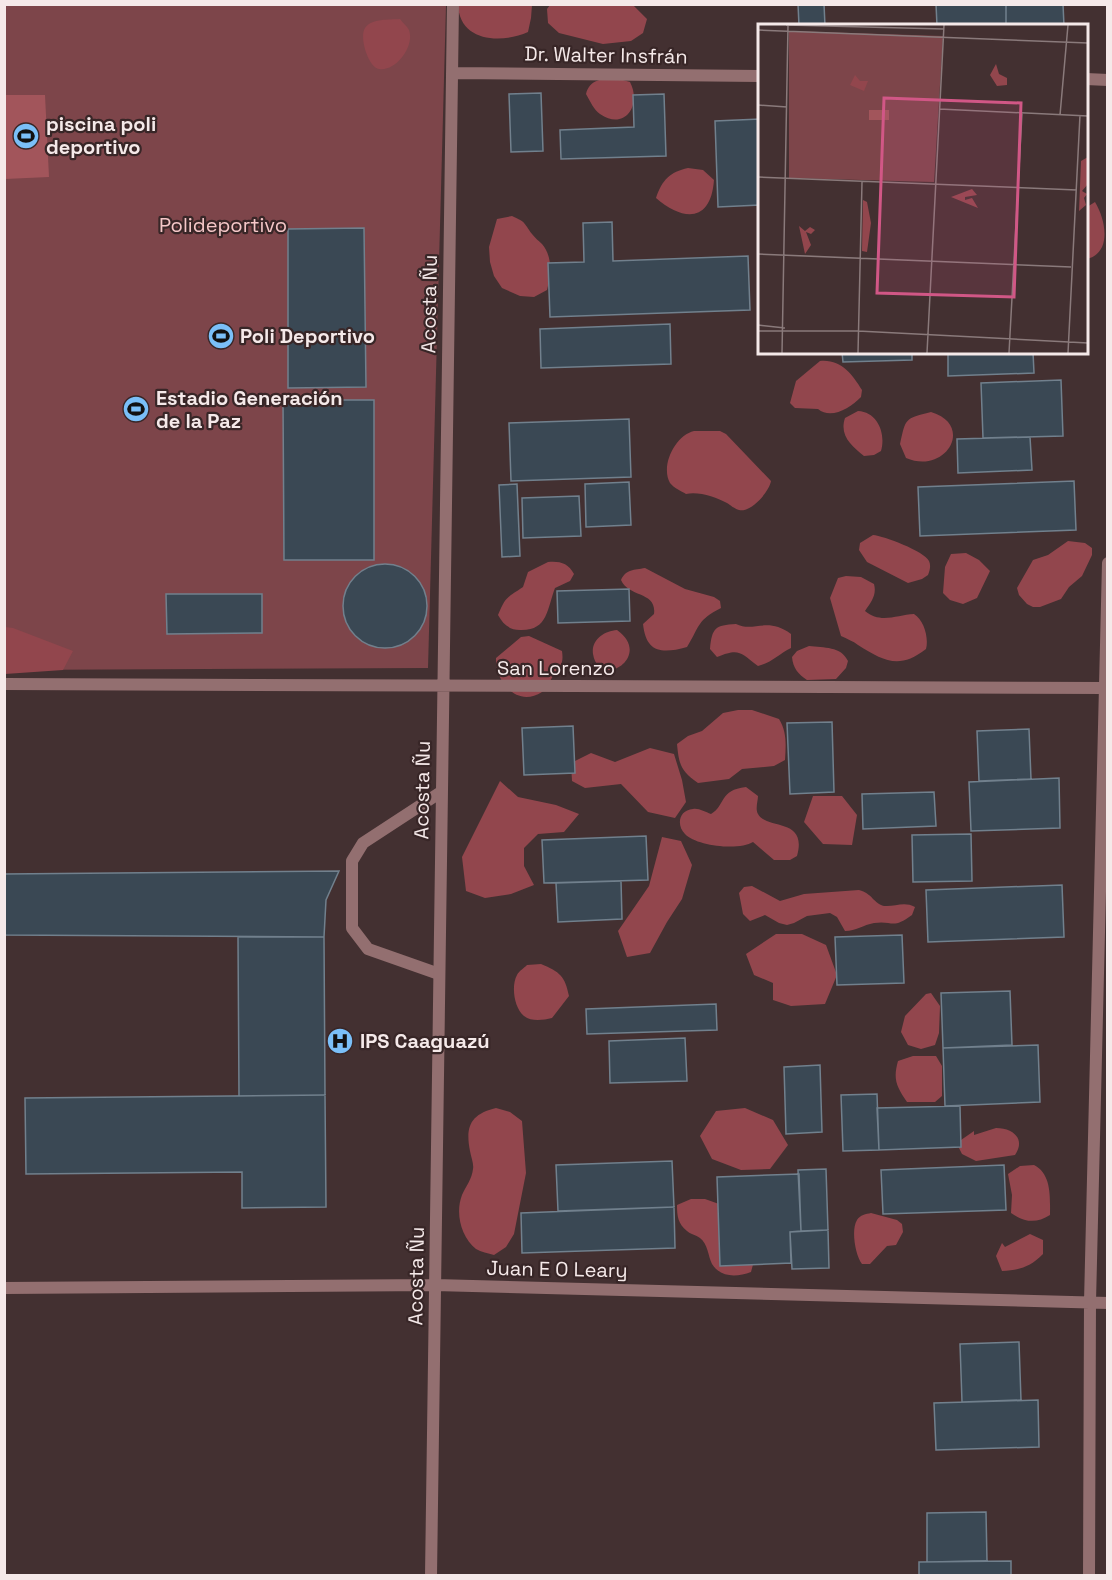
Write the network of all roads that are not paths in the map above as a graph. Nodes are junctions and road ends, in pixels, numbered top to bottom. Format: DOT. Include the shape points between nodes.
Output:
graph roads {
  1 [pos="453,4"];
  2 [pos="452,73"];
  3 [pos="758,76"];
  4 [pos="1088,79"];
  5 [pos="1107,80"];
  6 [pos="1107,563"];
  7 [pos="4,684"];
  8 [pos="442,687"];
  9 [pos="1106,688"];
  10 [pos="441,792"];
  11 [pos="439,974"];
  12 [pos="435,1285"];
  13 [pos="4,1288"];
  14 [pos="1090,1302"];
  15 [pos="1107,1303"];
  16 [pos="431,1575"];
  17 [pos="1089,1575"];
  1 -- 2 [label="street, Acosta Ñu"];
  2 -- 3 [label="street, Dr. Walter Insfrán"];
  2 -- 8 [label="street, Acosta Ñu"];
  4 -- 5 [label="street"];
  6 -- 9 [label="street"];
  7 -- 8 [label="street, San Lorenzo"];
  8 -- 9 [label="street, San Lorenzo"];
  8 -- 10 [label="street, Acosta Ñu"];
  9 -- 14 [label="street"];
  10 -- 11 [label="street, Acosta Ñu"];
  10 -- 11 [label="street" via="363,843 352,861 352,928 357,935 368,949"];
  11 -- 12 [label="street, Acosta Ñu"];
  12 -- 13 [label="street, Juan E O Leary"];
  12 -- 14 [label="street, Juan E O Leary"];
  12 -- 16 [label="street, Acosta Ñu"];
  14 -- 15 [label="street, Juan E O Leary"];
  14 -- 17 [label="street"];
}
